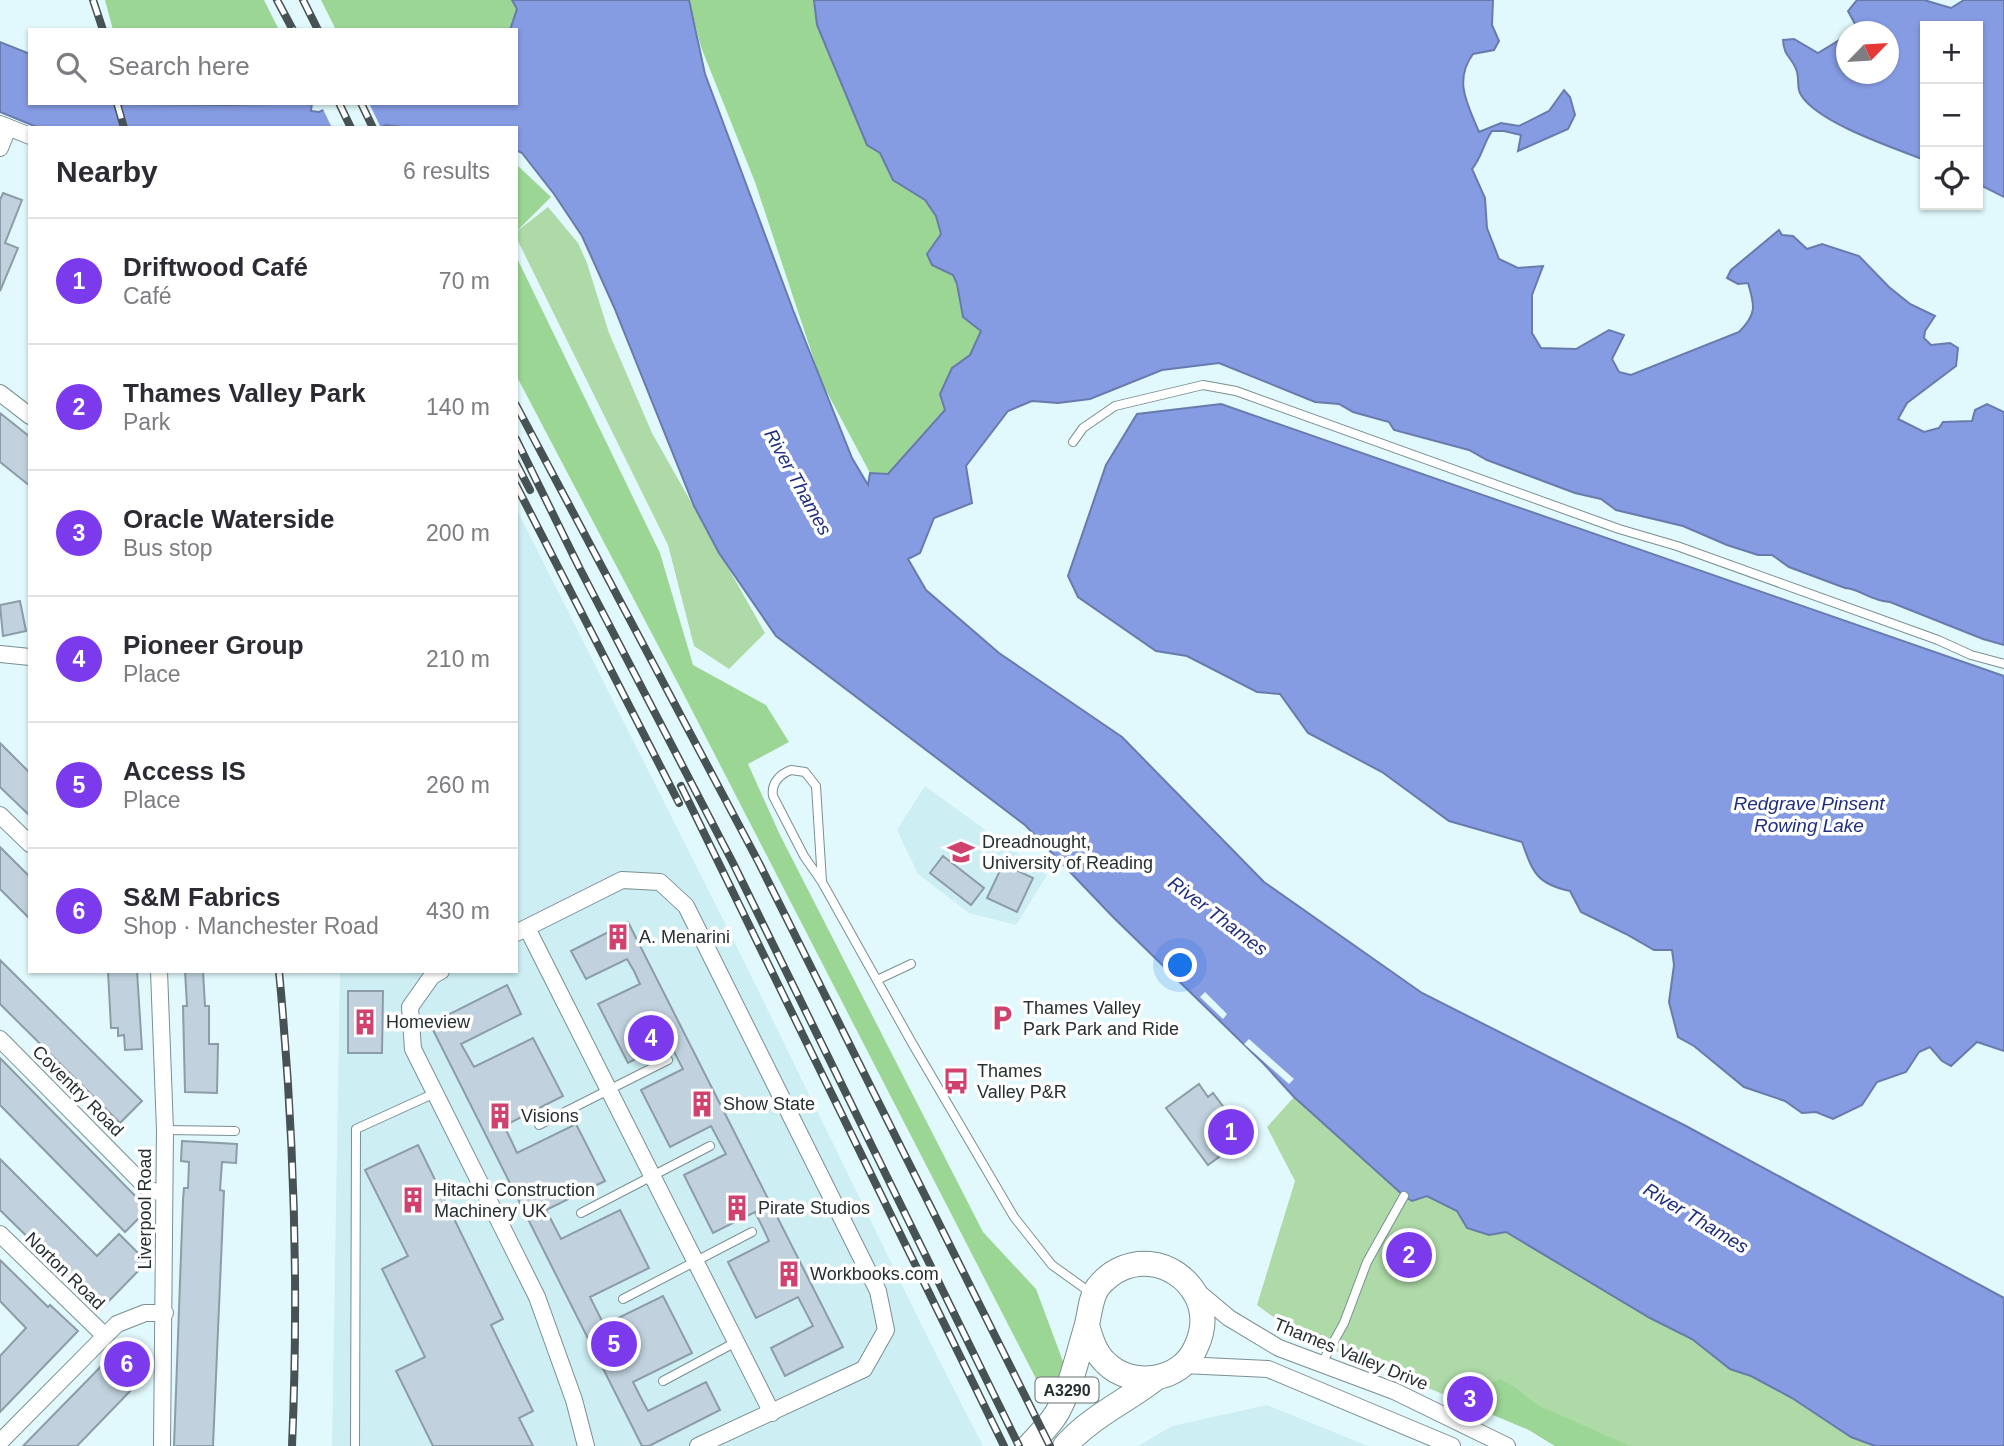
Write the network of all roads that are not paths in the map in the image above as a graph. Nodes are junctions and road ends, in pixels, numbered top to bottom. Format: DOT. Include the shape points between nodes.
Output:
graph roads {
  1 [pos="4,126"];
  2 [pos="28,135"];
  3 [pos="0,148"];
  4 [pos="0,393"];
  5 [pos="28,414"];
  6 [pos="1073,442"];
  7 [pos="0,654"];
  8 [pos="28,657"];
  9 [pos="2004,664"];
  10 [pos="0,815"];
  11 [pos="28,842"];
  12 [pos="822,882"];
  13 [pos="522,930"];
  14 [pos="911,964"];
  15 [pos="159,973"];
  16 [pos="437,973"];
  17 [pos="877,980"];
  18 [pos="0,1039"];
  19 [pos="668,1060"];
  20 [pos="609,1091"];
  21 [pos="435,1093"];
  22 [pos="539,1125"];
  23 [pos="165,1130"];
  24 [pos="235,1131"];
  25 [pos="710,1146"];
  26 [pos="652,1176"];
  27 [pos="163,1193"];
  28 [pos="1404,1196"];
  29 [pos="581,1213"];
  30 [pos="752,1232"];
  31 [pos="0,1234"];
  32 [pos="695,1261"];
  33 [pos="1189,1283"];
  34 [pos="1094,1295"];
  35 [pos="623,1298"];
  36 [pos="165,1313"];
  37 [pos="1087,1325"];
  38 [pos="103,1335"];
  39 [pos="736,1342"];
  40 [pos="1322,1363"];
  41 [pos="1183,1365"];
  42 [pos="1156,1378"];
  43 [pos="663,1381"];
  44 [pos="772,1413"];
  45 [pos="2,1436"];
  46 [pos="162,1446"];
  47 [pos="355,1446"];
  48 [pos="586,1446"];
  49 [pos="698,1446"];
  50 [pos="1029,1446"];
  51 [pos="1065,1446"];
  52 [pos="1452,1446"];
  53 [pos="1507,1446"];
  1 -- 2 [label="street"];
  1 -- 3 [label="street"];
  4 -- 5 [label="street"];
  6 -- 9 [label="lane" via="1083,428 1115,406 1203,384 1236,391"];
  7 -- 8 [label="street"];
  10 -- 11 [label="street"];
  12 -- 12 [label="lane" via="773,796 777,779 791,770 805,772 816,786"];
  12 -- 17 [label="lane"];
  13 -- 20 [label="street"];
  13 -- 44 [label="street" via="622,880 660,882 686,906 878,1291 886,1330 864,1369"];
  14 -- 17 [label="lane"];
  15 -- 23 [label="street, Liverpool Road"];
  16 -- 21 [label="street" via="410,1007 413,1049"];
  17 -- 34 [label="lane" via="1014,1217 1052,1265"];
  18 -- 27 [label="street, Coventry Road" via="149,1190"];
  19 -- 20 [label="lane"];
  20 -- 22 [label="lane"];
  20 -- 26 [label="street"];
  21 -- 47 [label="lane" via="356,1129"];
  21 -- 48 [label="street" via="537,1297 575,1400"];
  23 -- 24 [label="lane"];
  23 -- 27 [label="street, Liverpool Road"];
  25 -- 26 [label="lane"];
  26 -- 29 [label="lane"];
  26 -- 32 [label="street"];
  27 -- 36 [label="street, Liverpool Road"];
  28 -- 40 [label="lane" via="1367,1262 1344,1323"];
  30 -- 32 [label="lane"];
  31 -- 38 [label="street, Norton Road"];
  32 -- 35 [label="lane"];
  32 -- 39 [label="street"];
  33 -- 34 [label="main road" via="1171,1269 1134,1264 1113,1272"];
  33 -- 40 [label="street, Thames Valley Drive" via="1251,1333"];
  33 -- 41 [label="main road" via="1200,1303 1202,1333"];
  34 -- 37 [label="main road"];
  36 -- 38 [label="street" via="145,1313"];
  36 -- 46 [label="street, Liverpool Road"];
  37 -- 42 [label="main road" via="1091,1342 1105,1363 1120,1373"];
  37 -- 50 [label="main road, A3290" via="1059,1411"];
  38 -- 45 [label="street"];
  39 -- 43 [label="lane"];
  39 -- 44 [label="street"];
  40 -- 53 [label="street, Thames Valley Drive" via="1394,1391"];
  41 -- 42 [label="main road"];
  41 -- 52 [label="street" via="1268,1369"];
  42 -- 51 [label="main road, A3290"];
  44 -- 49 [label="street"];
}
